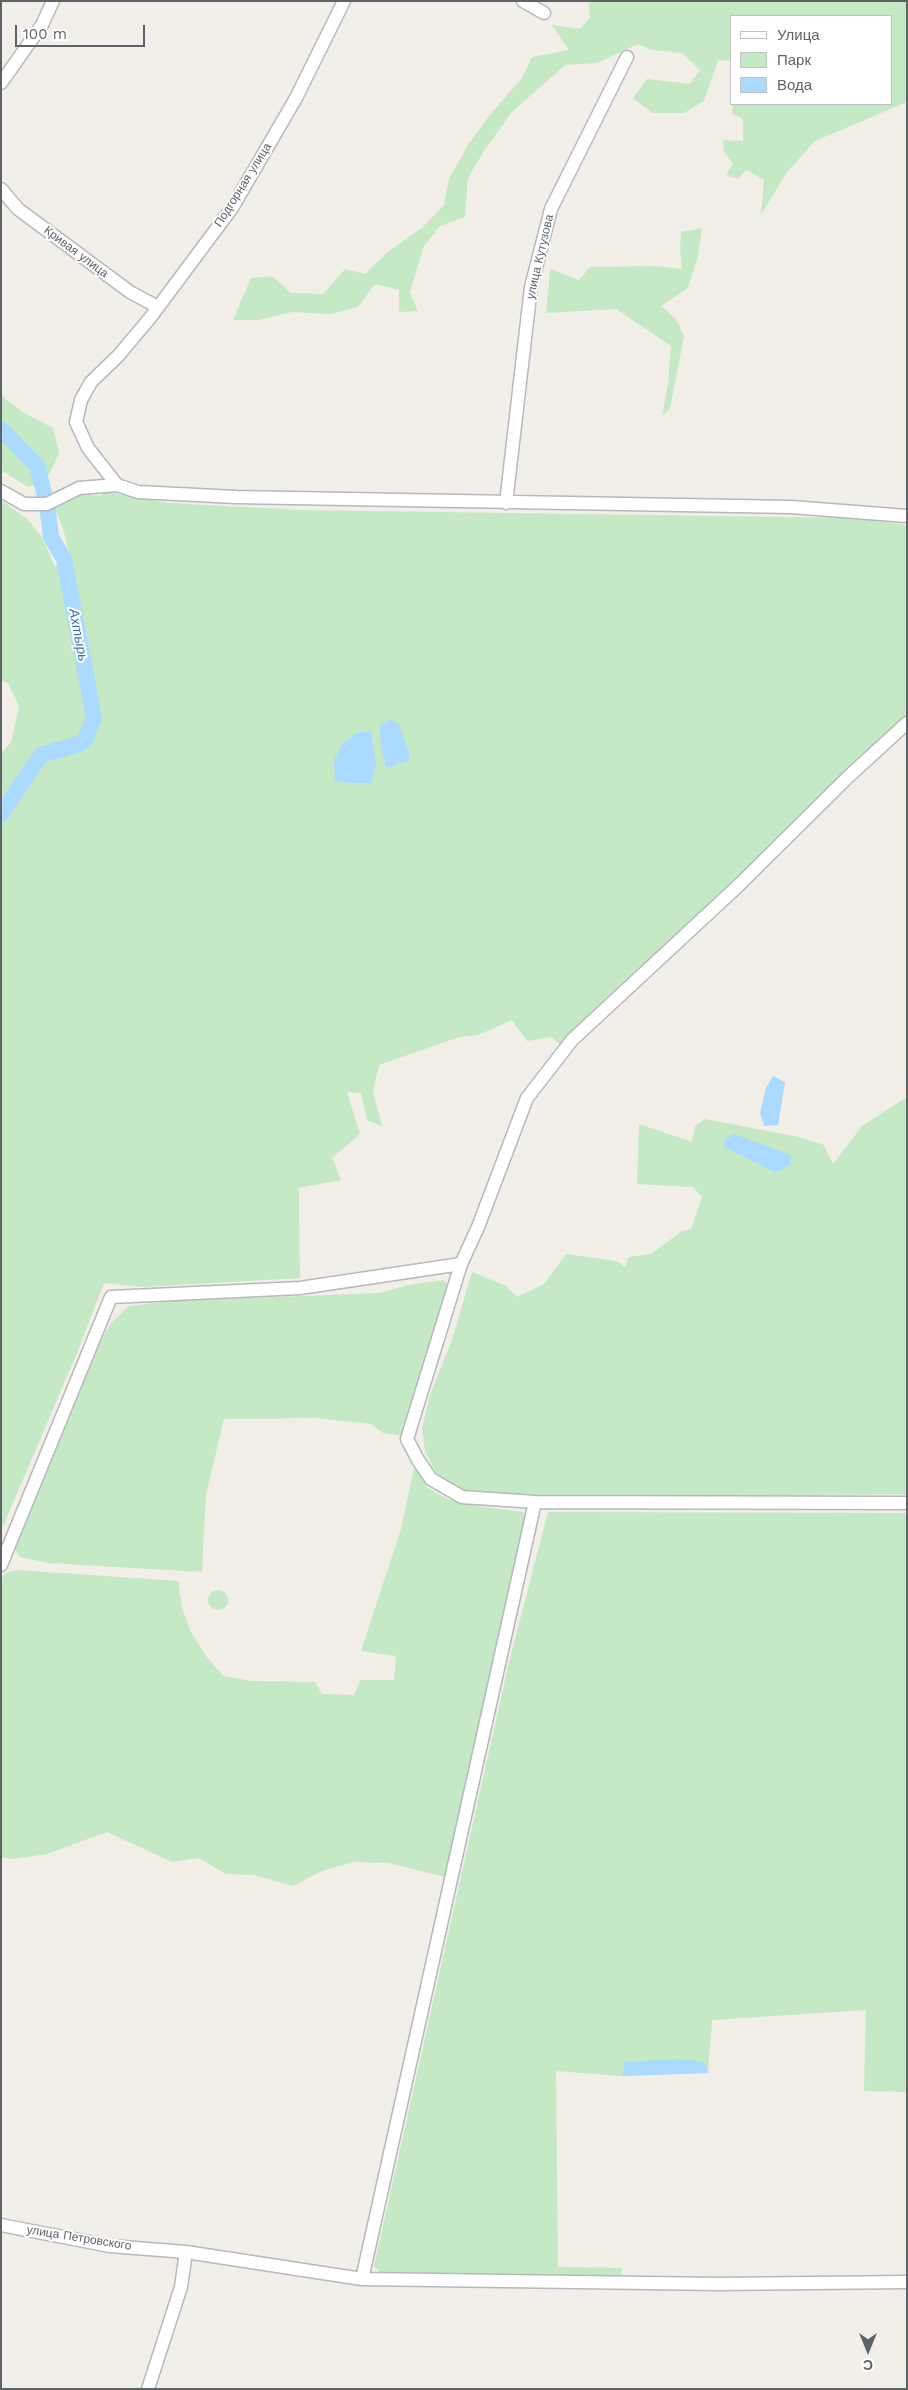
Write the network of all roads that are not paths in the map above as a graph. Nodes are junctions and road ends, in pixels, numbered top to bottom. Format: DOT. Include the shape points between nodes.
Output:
graph roads {
  1 [pos="53,1"];
  2 [pos="344,1"];
  3 [pos="523,1"];
  4 [pos="544,13"];
  5 [pos="627,57"];
  6 [pos="1,83"];
  7 [pos="1,189"];
  8 [pos="158,307"];
  9 [pos="117,485"];
  10 [pos="1,491"];
  11 [pos="506,503"];
  12 [pos="907,516"];
  13 [pos="907,723"];
  14 [pos="461,1264"];
  15 [pos="535,1502"];
  16 [pos="907,1503"];
  17 [pos="1,1566"];
  18 [pos="1,2225"];
  19 [pos="186,2252"];
  20 [pos="362,2280"];
  21 [pos="907,2282"];
  22 [pos="148,2389"];
  1 -- 6 [label="street" via="42,25"];
  2 -- 8 [label="street, Подгорная улица" via="296,98 232,208"];
  3 -- 4 [label="street"];
  5 -- 11 [label="street, улица Кутузова" via="551,210 531,287"];
  7 -- 8 [label="street, Кривая улица" via="18,209 130,292"];
  8 -- 9 [label="street, Подгорная улица" via="118,356 91,382 81,400 76,422 88,448"];
  9 -- 10 [label="street" via="79,488 47,504 24,504"];
  9 -- 11 [label="street" via="138,492 186,496"];
  11 -- 12 [label="street" via="791,508"];
  13 -- 14 [label="street" via="572,1040 527,1098"];
  14 -- 15 [label="street" via="407,1439 431,1479 462,1497"];
  14 -- 17 [label="street" via="300,1288 112,1297"];
  15 -- 16 [label="street"];
  15 -- 20 [label="street"];
  18 -- 19 [label="street, улица Петровского" via="110,2246"];
  19 -- 20 [label="street, улица Петровского"];
  19 -- 22 [label="street" via="181,2287"];
  20 -- 21 [label="street, улица Петровского" via="718,2284"];
}
